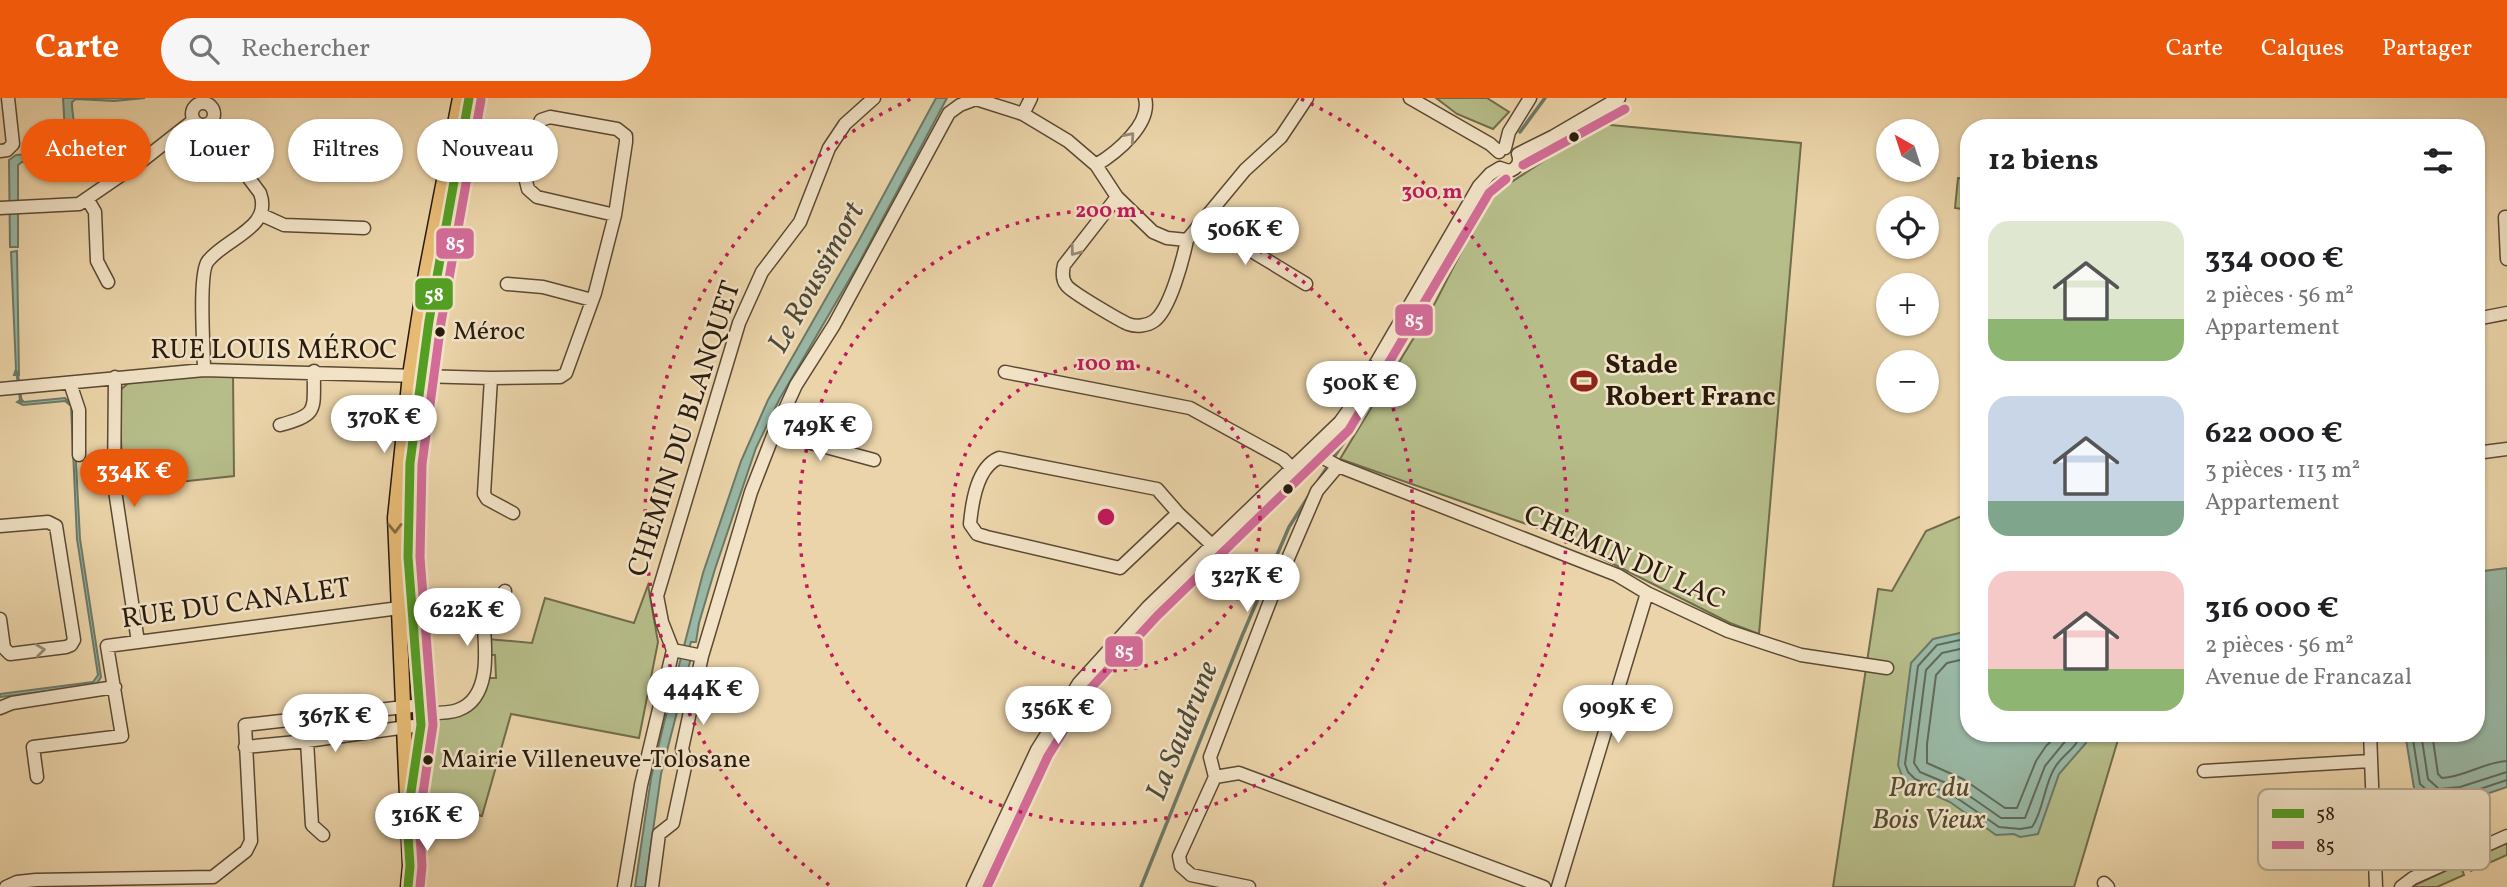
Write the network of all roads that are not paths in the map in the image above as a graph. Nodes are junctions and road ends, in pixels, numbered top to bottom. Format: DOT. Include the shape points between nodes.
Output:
graph roads {
  1 [pos="8,98"];
  2 [pos="223,98"];
  3 [pos="460,98"];
  4 [pos="469,98"];
  5 [pos="874,98"];
  6 [pos="1031,98"];
  7 [pos="1145,98"];
  8 [pos="1307,98"];
  9 [pos="1410,98"];
  10 [pos="1530,98"];
  11 [pos="1619,98"];
  12 [pos="212,107"];
  13 [pos="192,108"];
  14 [pos="1023,114"];
  15 [pos="213,119"];
  16 [pos="1502,150"];
  17 [pos="0,151"];
  18 [pos="1518,154"];
  19 [pos="1096,165"];
  20 [pos="1500,168"];
  21 [pos="252,182"];
  22 [pos="1117,197"];
  23 [pos="88,200"];
  24 [pos="9,207"];
  25 [pos="262,215"];
  26 [pos="615,215"];
  27 [pos="2507,217"];
  28 [pos="1204,219"];
  29 [pos="365,228"];
  30 [pos="1187,240"];
  31 [pos="2507,259"];
  32 [pos="108,282"];
  33 [pos="507,284"];
  34 [pos="1306,284"];
  35 [pos="592,300"];
  36 [pos="2507,313"];
  37 [pos="2485,317"];
  38 [pos="204,370"];
  39 [pos="314,371"];
  40 [pos="1005,372"];
  41 [pos="416,374"];
  42 [pos="115,377"];
  43 [pos="491,378"];
  44 [pos="70,383"];
  45 [pos="5,388"];
  46 [pos="280,425"];
  47 [pos="774,433"];
  48 [pos="2507,449"];
  49 [pos="1315,452"];
  50 [pos="2485,452"];
  51 [pos="79,455"];
  52 [pos="874,460"];
  53 [pos="1335,464"];
  54 [pos="1291,467"];
  55 [pos="513,513"];
  56 [pos="1178,513"];
  57 [pos="0,526"];
  58 [pos="1212,545"];
  59 [pos="505,591"];
  60 [pos="1647,593"];
  61 [pos="406,607"];
  62 [pos="0,619"];
  63 [pos="138,642"];
  64 [pos="673,650"];
  65 [pos="702,656"];
  66 [pos="1887,668"];
  67 [pos="115,687"];
  68 [pos="404,706"];
  69 [pos="0,708"];
  70 [pos="420,715"];
  71 [pos="302,720"];
  72 [pos="404,727"];
  73 [pos="307,741"];
  74 [pos="2370,742"];
  75 [pos="245,747"];
  76 [pos="2370,761"];
  77 [pos="2204,771"];
  78 [pos="37,777"];
  79 [pos="1215,777"];
  80 [pos="2371,789"];
  81 [pos="407,819"];
  82 [pos="323,835"];
  83 [pos="2507,836"];
  84 [pos="2490,844"];
  85 [pos="2431,870"];
  86 [pos="6,887"];
  87 [pos="408,887"];
  88 [pos="624,887"];
  89 [pos="652,887"];
  90 [pos="973,887"];
  91 [pos="1249,887"];
  92 [pos="1544,887"];
  93 [pos="1558,887"];
  94 [pos="2401,887"];
  1 -- 17 [label="street" via="13,144"];
  2 -- 12 [label="street"];
  3 -- 41 [label="main road" via="426,273"];
  4 -- 41 [label="main road"];
  5 -- 64 [label="street, CHEMIN DU BLANQUET" via="845,124 829,148 800,222 762,272 739,323 657,596"];
  6 -- 14 [label="street"];
  19 -- 7 [label="street, one-way" via="1115,153 1144,120"];
  8 -- 28 [label="street" via="1281,137 1245,170"];
  9 -- 16 [label="street"];
  10 -- 16 [label="street"];
  11 -- 18 [label="street"];
  12 -- 13 [label="street" via="203,103"];
  12 -- 15 [label="street"];
  13 -- 23 [label="street"];
  14 -- 19 [label="street" via="1068,141"];
  14 -- 47 [label="street" via="976,99 949,113 834,325 796,385"];
  16 -- 18 [label="street" via="1511,148"];
  16 -- 20 [label="street" via="1496,160"];
  18 -- 20 [label="street" via="1516,168"];
  19 -- 22 [label="street"];
  20 -- 49 [label="street" via="1479,186 1350,408"];
  21 -- 25 [label="street" via="264,204"];
  22 -- 30 [label="street" via="1153,232"];
  22 -- 30 [label="street, one-way" via="1064,265 1063,279 1078,294 1129,325 1151,323 1174,286"];
  23 -- 24 [label="street"];
  23 -- 32 [label="street" via="95,212 97,261"];
  25 -- 29 [label="street" via="284,225"];
  25 -- 38 [label="street" via="204,268"];
  26 -- 26 [label="street" via="537,197 528,189 541,121 550,117 617,129 626,136"];
  26 -- 35 [label="street"];
  27 -- 31 [label="street"];
  28 -- 30 [label="street"];
  28 -- 34 [label="street"];
  33 -- 35 [label="street" via="543,287"];
  35 -- 43 [label="street, RUE LOUIS MÉROC" via="566,373 560,377"];
  36 -- 37 [label="street"];
  38 -- 39 [label="street, RUE LOUIS MÉROC"];
  38 -- 42 [label="street, RUE LOUIS MÉROC"];
  39 -- 41 [label="street, RUE LOUIS MÉROC"];
  39 -- 46 [label="street" via="313,408 305,418"];
  40 -- 54 [label="street" via="1190,408"];
  41 -- 43 [label="street, RUE LOUIS MÉROC"];
  41 -- 61 [label="main road"];
  42 -- 44 [label="street, RUE LOUIS MÉROC"];
  42 -- 63 [label="street" via="114,484"];
  43 -- 55 [label="street" via="484,494"];
  44 -- 45 [label="street, RUE LOUIS MÉROC"];
  44 -- 51 [label="street" via="79,410"];
  47 -- 52 [label="street"];
  47 -- 65 [label="street" via="751,492"];
  48 -- 50 [label="street"];
  49 -- 53 [label="street, CHEMIN DU LAC"];
  49 -- 54 [label="street"];
  53 -- 60 [label="street, CHEMIN DU LAC" via="1617,575"];
  53 -- 79 [label="street" via="1317,491 1273,591 1210,757"];
  54 -- 58 [label="street"];
  56 -- 56 [label="street" via="1120,568 987,537 977,534 970,524 985,468 999,458 1157,489"];
  56 -- 58 [label="street"];
  62 -- 57 [label="street, one-way" via="4,648 10,654 66,647 74,640 56,526 48,522"];
  58 -- 90 [label="street" via="1079,682 1037,750"];
  59 -- 70 [label="street" via="497,600 482,600 484,676 476,699 459,710"];
  60 -- 66 [label="street, CHEMIN DU LAC" via="1728,631 1801,655"];
  60 -- 93 [label="street"];
  61 -- 63 [label="street, RUE DU CANALET"];
  61 -- 68 [label="main road"];
  61 -- 70 [label="main road"];
  63 -- 67 [label="street, RUE DU CANALET" via="107,646"];
  64 -- 65 [label="street"];
  64 -- 88 [label="street" via="641,785"];
  65 -- 89 [label="street" via="681,749 687,762 673,823 659,834"];
  67 -- 69 [label="street"];
  67 -- 78 [label="street, RUE DU CANALET" via="122,736 33,747"];
  68 -- 70 [label="street"];
  68 -- 71 [label="street"];
  68 -- 72 [label="main road"];
  70 -- 72 [label="street"];
  70 -- 81 [label="main road"];
  71 -- 73 [label="street"];
  71 -- 75 [label="street" via="245,725"];
  72 -- 73 [label="street"];
  72 -- 81 [label="main road"];
  73 -- 75 [label="street"];
  73 -- 82 [label="street" via="312,825"];
  74 -- 76 [label="street"];
  75 -- 86 [label="street" via="251,841 246,851 213,877 36,880"];
  76 -- 77 [label="street"];
  76 -- 80 [label="street"];
  79 -- 91 [label="street" via="1179,856 1181,866 1191,875"];
  79 -- 92 [label="street" via="1239,773"];
  81 -- 87 [label="main road"];
  83 -- 84 [label="street"];
  85 -- 94 [label="street"];
}
